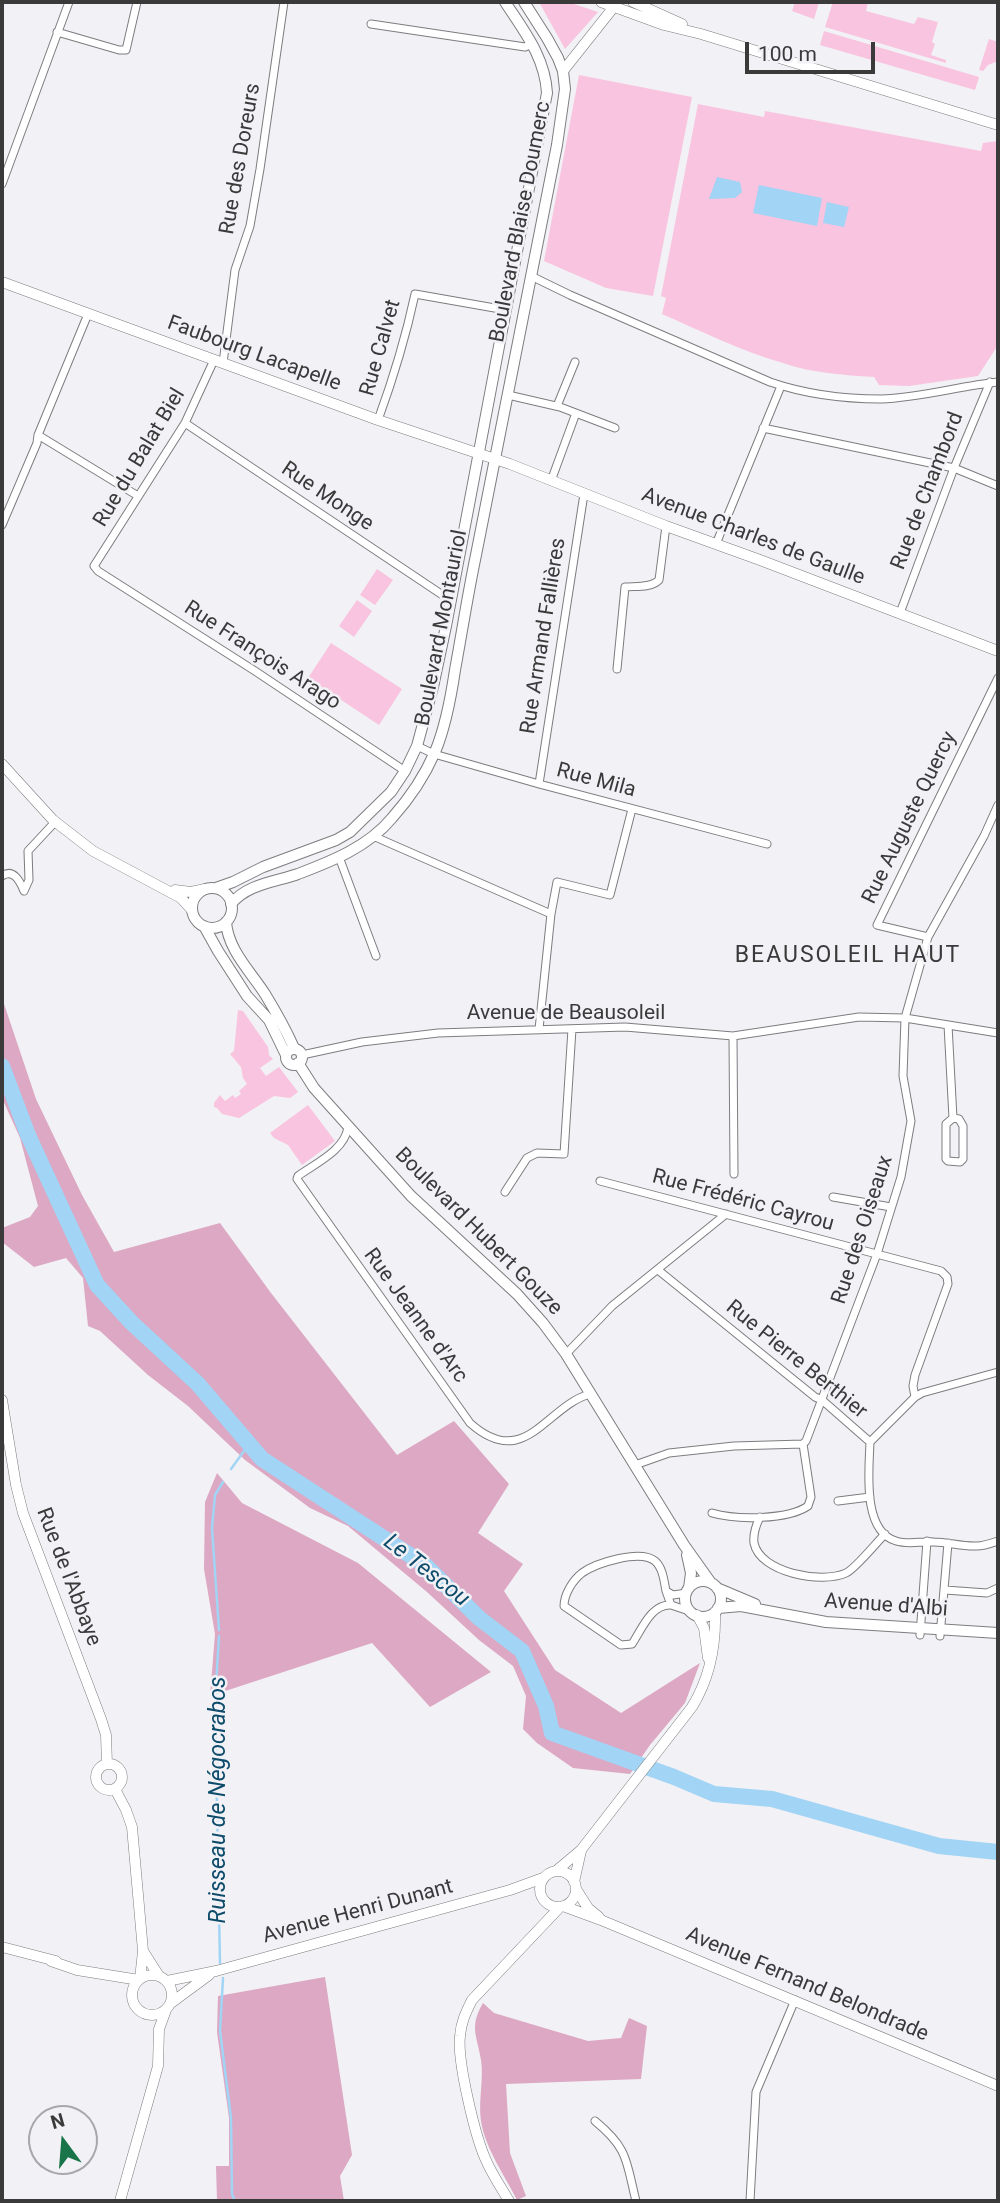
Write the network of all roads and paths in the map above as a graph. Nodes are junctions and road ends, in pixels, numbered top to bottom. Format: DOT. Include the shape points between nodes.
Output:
graph roads {
  1 [pos="69,2"];
  2 [pos="136,2"];
  3 [pos="284,2"];
  4 [pos="505,2"];
  5 [pos="524,2"];
  6 [pos="601,2"];
  7 [pos="633,2"];
  8 [pos="616,4"];
  9 [pos="651,6"];
  10 [pos="371,24"];
  11 [pos="57,32"];
  12 [pos="701,34"];
  13 [pos="532,44"];
  14 [pos="563,71"];
  15 [pos="998,125"];
  16 [pos="2,184"];
  17 [pos="531,276"];
  18 [pos="2,282"];
  19 [pos="506,310"];
  20 [pos="88,314"];
  21 [pos="218,362"];
  22 [pos="575,362"];
  23 [pos="994,382"];
  24 [pos="780,386"];
  25 [pos="508,395"];
  26 [pos="557,406"];
  27 [pos="576,414"];
  28 [pos="378,420"];
  29 [pos="185,423"];
  30 [pos="615,428"];
  31 [pos="763,428"];
  32 [pos="38,435"];
  33 [pos="479,454"];
  34 [pos="495,459"];
  35 [pos="954,468"];
  36 [pos="551,481"];
  37 [pos="998,486"];
  38 [pos="584,494"];
  39 [pos="138,496"];
  40 [pos="2,525"];
  41 [pos="666,526"];
  42 [pos="716,544"];
  43 [pos="98,571"];
  44 [pos="451,598"];
  45 [pos="900,613"];
  46 [pos="998,651"];
  47 [pos="617,669"];
  48 [pos="998,678"];
  49 [pos="418,747"];
  50 [pos="434,754"];
  51 [pos="2,764"];
  52 [pos="405,771"];
  53 [pos="539,784"];
  54 [pos="998,805"];
  55 [pos="632,808"];
  56 [pos="55,822"];
  57 [pos="373,836"];
  58 [pos="767,844"];
  59 [pos="339,857"];
  60 [pos="136,873"];
  61 [pos="2,876"];
  62 [pos="210,889"];
  63 [pos="232,904"];
  64 [pos="192,910"];
  65 [pos="551,914"];
  66 [pos="226,922"];
  67 [pos="204,926"];
  68 [pos="928,937"];
  69 [pos="376,956"];
  70 [pos="905,1018"];
  71 [pos="948,1025"];
  72 [pos="539,1029"];
  73 [pos="572,1029"];
  74 [pos="998,1032"];
  75 [pos="733,1036"];
  76 [pos="295,1055"];
  77 [pos="953,1118"];
  78 [pos="348,1126"];
  79 [pos="734,1174"];
  80 [pos="600,1181"];
  81 [pos="505,1192"];
  82 [pos="833,1197"];
  83 [pos="891,1207"];
  84 [pos="726,1214"];
  85 [pos="877,1254"];
  86 [pos="658,1270"];
  87 [pos="566,1354"];
  88 [pos="998,1372"];
  89 [pos="590,1394"];
  90 [pos="915,1397"];
  91 [pos="2,1400"];
  92 [pos="822,1400"];
  93 [pos="870,1442"];
  94 [pos="803,1444"];
  95 [pos="635,1465"];
  96 [pos="870,1497"];
  97 [pos="838,1501"];
  98 [pos="712,1513"];
  99 [pos="760,1517"];
  100 [pos="884,1534"];
  101 [pos="927,1541"];
  102 [pos="998,1541"];
  103 [pos="948,1543"];
  104 [pos="684,1545"];
  105 [pos="714,1586"];
  106 [pos="998,1588"];
  107 [pos="944,1590"];
  108 [pos="666,1591"];
  109 [pos="688,1591"];
  110 [pos="671,1605"];
  111 [pos="716,1610"];
  112 [pos="771,1611"];
  113 [pos="694,1614"];
  114 [pos="920,1632"];
  115 [pos="940,1633"];
  116 [pos="998,1633"];
  117 [pos="709,1669"];
  118 [pos="107,1765"];
  119 [pos="115,1788"];
  120 [pos="581,1850"];
  121 [pos="556,1871"];
  122 [pos="543,1878"];
  123 [pos="575,1885"];
  124 [pos="510,1890"];
  125 [pos="542,1899"];
  126 [pos="562,1907"];
  127 [pos="601,1920"];
  128 [pos="538,1929"];
  129 [pos="2,1948"];
  130 [pos="143,1951"];
  131 [pos="216,1972"];
  132 [pos="102,1974"];
  133 [pos="163,1979"];
  134 [pos="140,1980"];
  135 [pos="132,1995"];
  136 [pos="795,2000"];
  137 [pos="168,2006"];
  138 [pos="144,2014"];
  139 [pos="159,2049"];
  140 [pos="998,2086"];
  141 [pos="594,2121"];
  142 [pos="120,2201"];
  143 [pos="509,2201"];
  144 [pos="636,2201"];
  145 [pos="750,2201"];
  1 -- 11 [label="street"];
  2 -- 11 [label="street" via="126,50"];
  3 -- 21 [label="street, Rue des Doreurs" via="250,226 235,270"];
  4 -- 13 [label="main road, Boulevard Blaise Doumerc"];
  5 -- 14 [label="main road, Boulevard Blaise Doumerc"];
  6 -- 8 [label="main road"];
  7 -- 9 [label="main road"];
  8 -- 12 [label="main road" via="664,25"];
  8 -- 14 [label="main road"];
  9 -- 12 [label="main road"];
  10 -- 13 [label="street" via="525,47"];
  11 -- 16 [label="street"];
  12 -- 15 [label="main road"];
  13 -- 19 [label="main road, Boulevard Blaise Doumerc" via="543,66 547,93"];
  14 -- 17 [label="main road, Boulevard Blaise Doumerc" via="562,119"];
  17 -- 24 [label="street"];
  17 -- 25 [label="main road, Boulevard Blaise Doumerc"];
  18 -- 20 [label="main road, Faubourg Lacapelle"];
  19 -- 28 [label="street, Rue Calvet" via="415,294"];
  19 -- 33 [label="main road, Boulevard Blaise Doumerc"];
  20 -- 21 [label="main road, Faubourg Lacapelle"];
  20 -- 32 [label="street"];
  21 -- 28 [label="main road, Faubourg Lacapelle"];
  21 -- 29 [label="street, Rue du Balat Biel"];
  22 -- 26 [label="street"];
  23 -- 24 [label="street" via="882,398 832,396"];
  23 -- 35 [label="street, Rue de Chambord"];
  24 -- 31 [label="street"];
  25 -- 26 [label="street"];
  25 -- 34 [label="main road, Boulevard Blaise Doumerc"];
  26 -- 27 [label="street"];
  27 -- 30 [label="street"];
  27 -- 36 [label="street"];
  28 -- 33 [label="main road, Faubourg Lacapelle"];
  29 -- 39 [label="street, Rue du Balat Biel"];
  29 -- 44 [label="street, Rue Monge"];
  31 -- 35 [label="street"];
  31 -- 42 [label="street"];
  32 -- 39 [label="street"];
  32 -- 40 [label="street"];
  33 -- 34 [label="main road, Faubourg Lacapelle"];
  33 -- 44 [label="main road, Boulevard Montauriol"];
  34 -- 36 [label="main road, Avenue Charles de Gaulle"];
  34 -- 50 [label="main road, Boulevard Montauriol" via="451,696"];
  35 -- 37 [label="street"];
  35 -- 45 [label="street, Rue de Chambord"];
  36 -- 38 [label="main road, Avenue Charles de Gaulle"];
  38 -- 41 [label="main road, Avenue Charles de Gaulle"];
  38 -- 53 [label="street, Rue Armand Fallières"];
  39 -- 43 [label="street, Rue du Balat Biel" via="94,566"];
  41 -- 42 [label="main road, Avenue Charles de Gaulle"];
  41 -- 47 [label="street" via="659,580 648,586 625,587"];
  42 -- 45 [label="main road, Avenue Charles de Gaulle"];
  43 -- 52 [label="street, Rue François Arago"];
  44 -- 49 [label="main road, Boulevard Montauriol"];
  45 -- 46 [label="main road, Avenue Charles de Gaulle"];
  48 -- 68 [label="street, Rue Auguste Quercy" via="877,925"];
  49 -- 50 [label="street, Rue Mila"];
  49 -- 52 [label="main road, Boulevard Montauriol"];
  50 -- 53 [label="street, Rue Mila"];
  50 -- 57 [label="main road, Boulevard Montauriol" via="406,801"];
  51 -- 56 [label="main road"];
  52 -- 62 [label="main road, Boulevard Montauriol" via="391,792 349,832"];
  53 -- 55 [label="street, Rue Mila"];
  54 -- 68 [label="street, Rue des Oiseaux"];
  55 -- 58 [label="street, Rue Mila"];
  55 -- 65 [label="street" via="610,895 557,883"];
  56 -- 60 [label="main road" via="93,851"];
  56 -- 61 [label="street" via="28,851 29,880 24,891 11,874"];
  57 -- 59 [label="main road, Boulevard Montauriol"];
  57 -- 65 [label="street"];
  59 -- 63 [label="main road, Boulevard Montauriol" via="250,889"];
  59 -- 69 [label="street"];
  60 -- 62 [label="main road" via="180,892"];
  60 -- 64 [label="main road" via="181,898"];
  62 -- 63 [label="main road" via="229,897"];
  62 -- 64 [label="main road" via="197,895"];
  63 -- 66 [label="main road"];
  64 -- 67 [label="main road"];
  65 -- 72 [label="street"];
  66 -- 67 [label="main road" via="215,928"];
  66 -- 76 [label="main road, Boulevard Hubert Gouze" via="232,945 266,995"];
  67 -- 76 [label="main road, Boulevard Hubert Gouze" via="247,996"];
  68 -- 70 [label="street, Rue des Oiseaux"];
  70 -- 71 [label="street, Avenue de Beausoleil"];
  70 -- 75 [label="street, Avenue de Beausoleil" via="859,1017"];
  70 -- 83 [label="street, Rue des Oiseaux" via="902,1076 911,1121"];
  71 -- 74 [label="street, Avenue de Beausoleil"];
  71 -- 77 [label="street"];
  72 -- 73 [label="street, Avenue de Beausoleil"];
  72 -- 76 [label="street, Avenue de Beausoleil" via="418,1035"];
  73 -- 75 [label="street, Avenue de Beausoleil" via="625,1027"];
  73 -- 81 [label="street" via="564,1154 537,1153 527,1158"];
  75 -- 79 [label="street"];
  76 -- 78 [label="main road, Boulevard Hubert Gouze" via="314,1088"];
  77 -- 77 [label="street" via="946,1124 947,1159 960,1162 963,1126"];
  78 -- 87 [label="main road, Boulevard Hubert Gouze" via="411,1196 517,1294"];
  78 -- 89 [label="street, Rue Jeanne d'Arc" via="338,1147 297,1179 470,1423 500,1440 521,1438"];
  80 -- 84 [label="street, Rue Frédéric Cayrou"];
  82 -- 83 [label="street"];
  83 -- 85 [label="street, Rue des Oiseaux"];
  84 -- 85 [label="street, Rue Frédéric Cayrou"];
  84 -- 86 [label="street"];
  85 -- 90 [label="street, Rue Frédéric Cayrou" via="941,1270 947,1277 915,1375"];
  85 -- 92 [label="street, Rue des Oiseaux"];
  86 -- 87 [label="street" via="612,1306"];
  86 -- 92 [label="street, Rue Pierre Berthier"];
  87 -- 89 [label="main road, Boulevard Hubert Gouze"];
  88 -- 90 [label="street"];
  89 -- 95 [label="main road, Boulevard Hubert Gouze"];
  90 -- 93 [label="street"];
  91 -- 118 [label="main road, Rue de l'Abbaye" via="23,1513 101,1719"];
  92 -- 93 [label="street, Rue Pierre Berthier"];
  92 -- 94 [label="street, Rue des Oiseaux"];
  93 -- 96 [label="street, Rue Pierre Berthier"];
  94 -- 95 [label="street" via="669,1453"];
  94 -- 99 [label="street" via="811,1497 808,1506 800,1512"];
  95 -- 104 [label="main road, Boulevard Hubert Gouze"];
  96 -- 97 [label="street"];
  96 -- 100 [label="street, Rue Pierre Berthier" via="875,1522"];
  98 -- 99 [label="street" via="727,1518"];
  99 -- 100 [label="street" via="754,1545 779,1568 797,1576 847,1573"];
  100 -- 101 [label="street" via="909,1543"];
  101 -- 103 [label="street"];
  101 -- 114 [label="street"];
  102 -- 103 [label="street" via="979,1546"];
  103 -- 107 [label="street"];
  104 -- 105 [label="main road, Boulevard Hubert Gouze"];
  104 -- 109 [label="main road, Boulevard Hubert Gouze" via="691,1573"];
  105 -- 109 [label="main road" via="702,1581"];
  105 -- 111 [label="main road" via="721,1598"];
  105 -- 112 [label="main road, Avenue d'Albi"];
  106 -- 107 [label="street" via="987,1593"];
  107 -- 115 [label="street"];
  108 -- 109 [label="street" via="673,1595"];
  108 -- 110 [label="street"];
  108 -- 110 [label="street" via="655,1561 630,1556 584,1572 566,1595 564,1606 621,1644 632,1644 658,1606"];
  109 -- 113 [label="main road" via="686,1603"];
  110 -- 113 [label="street"];
  111 -- 112 [label="main road, Avenue d'Albi" via="732,1606"];
  111 -- 113 [label="main road" via="706,1616"];
  111 -- 117 [label="main road"];
  112 -- 114 [label="main road, Avenue d'Albi"];
  113 -- 117 [label="main road" via="706,1634"];
  114 -- 115 [label="main road, Avenue d'Albi"];
  115 -- 116 [label="main road, Avenue d'Albi"];
  117 -- 120 [label="main road" via="692,1707"];
  118 -- 119 [label="main road" via="121,1772 121,1783"];
  118 -- 119 [label="main road" via="98,1770 97,1781 104,1789"];
  119 -- 130 [label="main road" via="132,1827"];
  120 -- 121 [label="main road"];
  120 -- 123 [label="main road"];
  121 -- 122 [label="main road"];
  121 -- 123 [label="main road" via="570,1875"];
  122 -- 124 [label="main road, Avenue Henri Dunant"];
  122 -- 125 [label="main road"];
  123 -- 126 [label="main road" via="572,1900"];
  123 -- 127 [label="main road, Avenue Fernand Belondrade"];
  124 -- 125 [label="main road, Avenue Henri Dunant"];
  124 -- 131 [label="main road, Avenue Henri Dunant"];
  125 -- 126 [label="main road"];
  125 -- 128 [label="main road"];
  126 -- 127 [label="main road, Avenue Fernand Belondrade"];
  126 -- 128 [label="main road"];
  127 -- 136 [label="main road, Avenue Fernand Belondrade"];
  128 -- 143 [label="main road" via="472,2000 460,2036 478,2140"];
  129 -- 132 [label="main road"];
  130 -- 133 [label="main road"];
  130 -- 134 [label="main road"];
  131 -- 133 [label="main road, Avenue Henri Dunant"];
  131 -- 137 [label="main road, Avenue Henri Dunant"];
  132 -- 134 [label="main road"];
  132 -- 135 [label="main road"];
  133 -- 134 [label="main road" via="146,1976"];
  133 -- 137 [label="main road" via="172,1992"];
  134 -- 135 [label="main road"];
  135 -- 138 [label="main road" via="136,2008"];
  136 -- 140 [label="main road, Avenue Fernand Belondrade"];
  136 -- 145 [label="street" via="756,2092"];
  137 -- 138 [label="main road" via="156,2015"];
  137 -- 139 [label="main road" via="159,2029"];
  138 -- 139 [label="main road"];
  139 -- 142 [label="main road" via="156,2075"];
  141 -- 144 [label="street" via="622,2148"];
}
